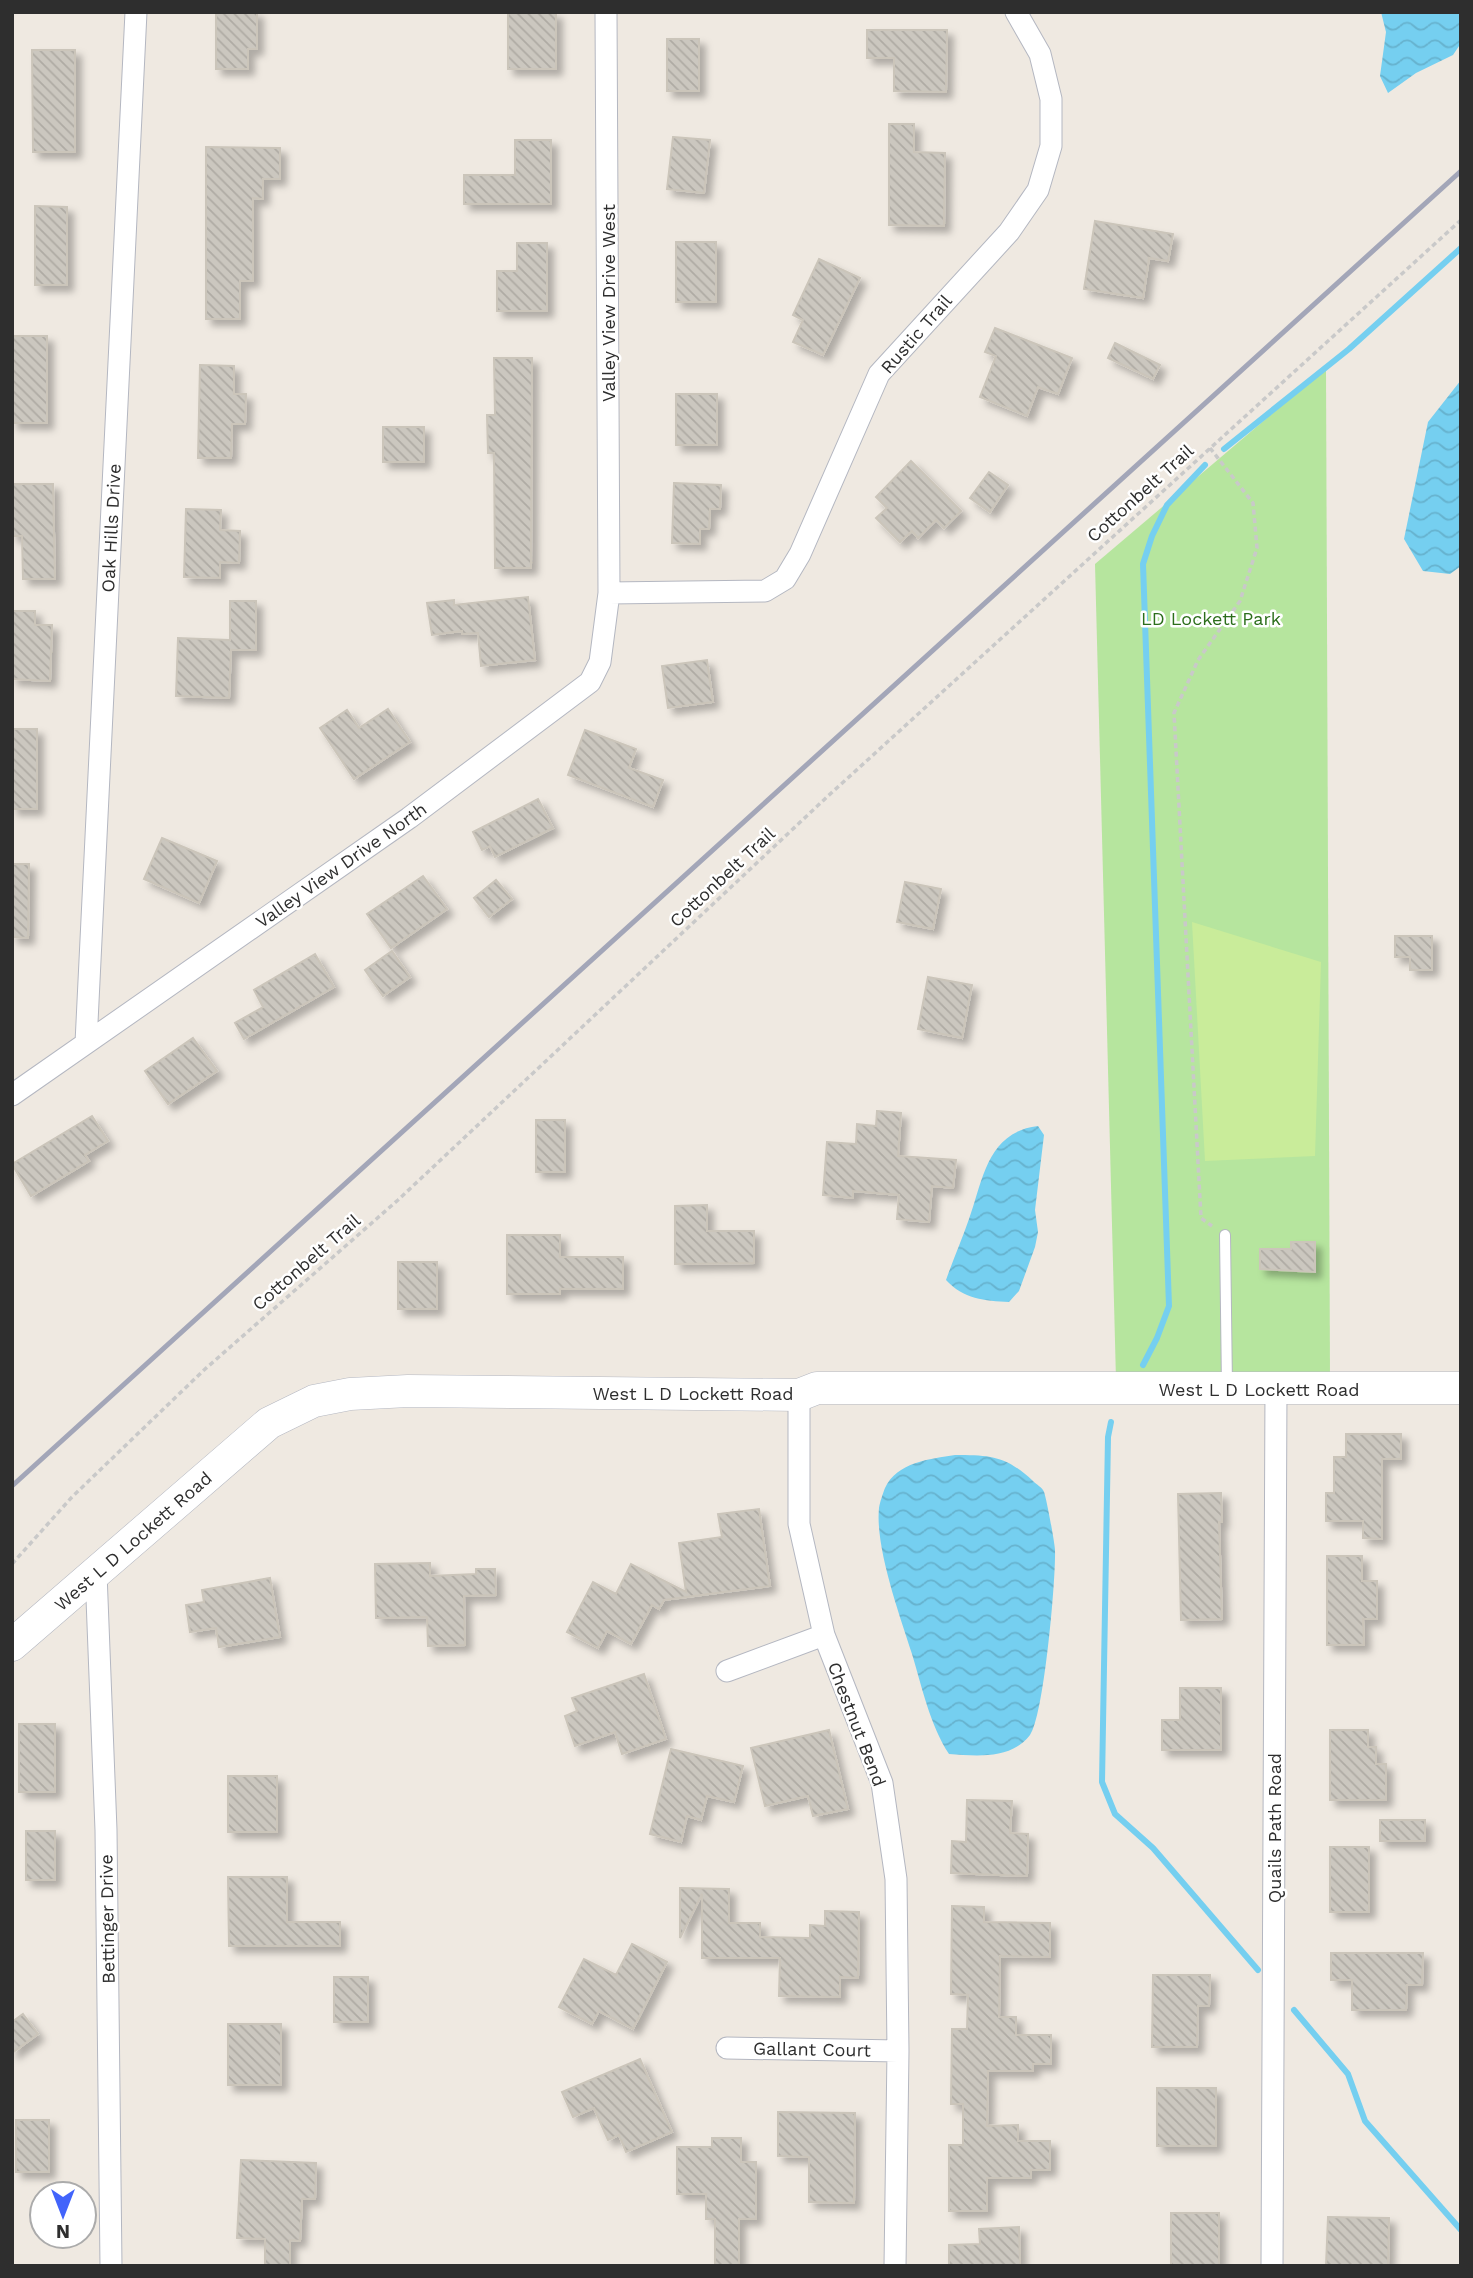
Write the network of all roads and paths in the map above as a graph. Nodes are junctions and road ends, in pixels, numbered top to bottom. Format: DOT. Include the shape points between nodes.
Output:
graph roads {
  1 [pos="136,12"];
  2 [pos="606,12"];
  3 [pos="1016,12"];
  4 [pos="1461,220"];
  5 [pos="1210,448"];
  6 [pos="609,593"];
  7 [pos="86,1043"];
  8 [pos="12,1096"];
  9 [pos="1225,1235"];
  10 [pos="1461,1388"];
  11 [pos="1227,1389"];
  12 [pos="1276,1389"];
  13 [pos="799,1395"];
  14 [pos="12,1564"];
  15 [pos="96,1573"];
  16 [pos="824,1635"];
  17 [pos="12,1645"];
  18 [pos="727,1671"];
  19 [pos="727,2048"];
  20 [pos="898,2051"];
  21 [pos="111,2266"];
  22 [pos="895,2266"];
  23 [pos="1272,2266"];
  1 -- 7 [label="street, Oak Hills Drive"];
  2 -- 6 [label="street, Valley View Drive West"];
  3 -- 6 [label="street, Rustic Trail" via="1040,54 1051,99 1051,146 1038,190 1009,232 880,374 785,579 765,591"];
  4 -- 5 [label="path, Cottonbelt Trail"];
  5 -- 9 [label="path" via="1253,503 1257,548 1240,601 1198,660 1174,713 1201,1218"];
  5 -- 14 [label="path, Cottonbelt Trail" via="828,796 398,1200 204,1370 72,1497"];
  6 -- 7 [label="street, Valley View Drive North" via="600,662 590,682 409,818"];
  7 -- 8 [label="street, Valley View Drive North"];
  9 -- 11 [label="lane"];
  10 -- 12 [label="main road, West L D Lockett Road"];
  11 -- 12 [label="main road, West L D Lockett Road"];
  11 -- 13 [label="main road, West L D Lockett Road" via="817,1388"];
  12 -- 23 [label="street, Quails Path Road"];
  13 -- 15 [label="main road, West L D Lockett Road" via="408,1391 314,1401 269,1423"];
  13 -- 16 [label="street, Chestnut Bend" via="799,1524"];
  15 -- 17 [label="main road, West L D Lockett Road"];
  15 -- 21 [label="street, Bettinger Drive" via="106,1852"];
  16 -- 18 [label="street"];
  16 -- 20 [label="street, Chestnut Bend" via="882,1783 896,1879"];
  19 -- 20 [label="street, Gallant Court"];
  20 -- 22 [label="street, Chestnut Bend"];
}
